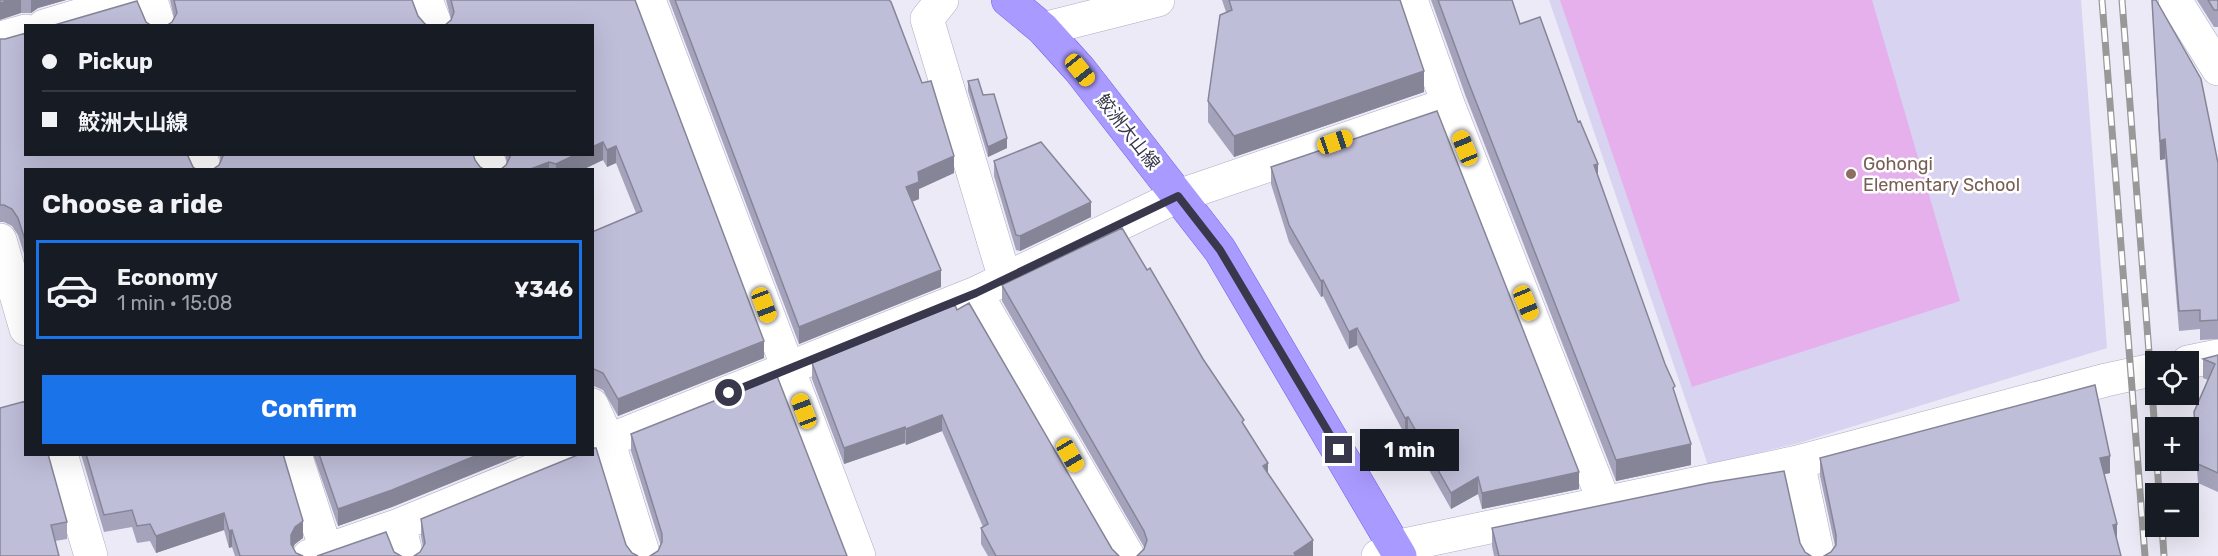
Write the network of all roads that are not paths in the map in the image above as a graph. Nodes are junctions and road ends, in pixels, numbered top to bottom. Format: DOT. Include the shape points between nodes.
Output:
graph roads {
  1 [pos="130,0"];
  2 [pos="151,0"];
  3 [pos="426,0"];
  4 [pos="649,0"];
  5 [pos="942,0"];
  6 [pos="1008,0"];
  7 [pos="1067,0"];
  8 [pos="1158,0"];
  9 [pos="1411,0"];
  10 [pos="2175,0"];
  11 [pos="51,24"];
  12 [pos="158,24"];
  13 [pos="435,24"];
  14 [pos="1043,29"];
  15 [pos="24,32"];
  16 [pos="0,38"];
  17 [pos="2218,69"];
  18 [pos="1448,104"];
  19 [pos="1178,196"];
  20 [pos="0,240"];
  21 [pos="1005,279"];
  22 [pos="976,293"];
  23 [pos="24,322"];
  24 [pos="2218,356"];
  25 [pos="2199,360"];
  26 [pos="789,370"];
  27 [pos="2145,371"];
  28 [pos="594,415"];
  29 [pos="600,444"];
  30 [pos="63,456"];
  31 [pos="296,456"];
  32 [pos="568,456"];
  33 [pos="1798,462"];
  34 [pos="1604,502"];
  35 [pos="399,525"];
  36 [pos="317,553"];
  37 [pos="1391,553"];
  38 [pos="91,556"];
  39 [pos="407,556"];
  40 [pos="644,556"];
  41 [pos="859,556"];
  42 [pos="1128,556"];
  43 [pos="1818,556"];
  1 -- 11 [label="street"];
  2 -- 12 [label="street"];
  3 -- 13 [label="street"];
  4 -- 26 [label="street"];
  5 -- 21 [label="street" via="927,19"];
  6 -- 14 [label="main road, 鮫洲大山線"];
  7 -- 14 [label="street"];
  8 -- 14 [label="street"];
  9 -- 18 [label="street"];
  10 -- 17 [label="street"];
  14 -- 19 [label="main road, 鮫洲大山線" via="1085,76"];
  15 -- 16 [label="street"];
  18 -- 19 [label="street"];
  18 -- 34 [label="street"];
  19 -- 21 [label="street"];
  19 -- 37 [label="main road, 鮫洲大山線" via="1220,250"];
  20 -- 23 [label="street"];
  21 -- 22 [label="street"];
  22 -- 26 [label="street"];
  22 -- 42 [label="street"];
  24 -- 25 [label="street"];
  26 -- 29 [label="street"];
  26 -- 41 [label="street"];
  27 -- 33 [label="street"];
  28 -- 29 [label="street"];
  29 -- 40 [label="street"];
  30 -- 38 [label="street"];
  31 -- 36 [label="street"];
  32 -- 35 [label="street"];
  33 -- 34 [label="street"];
  33 -- 43 [label="street"];
  34 -- 37 [label="street"];
  35 -- 36 [label="street"];
  35 -- 39 [label="street"];
}
